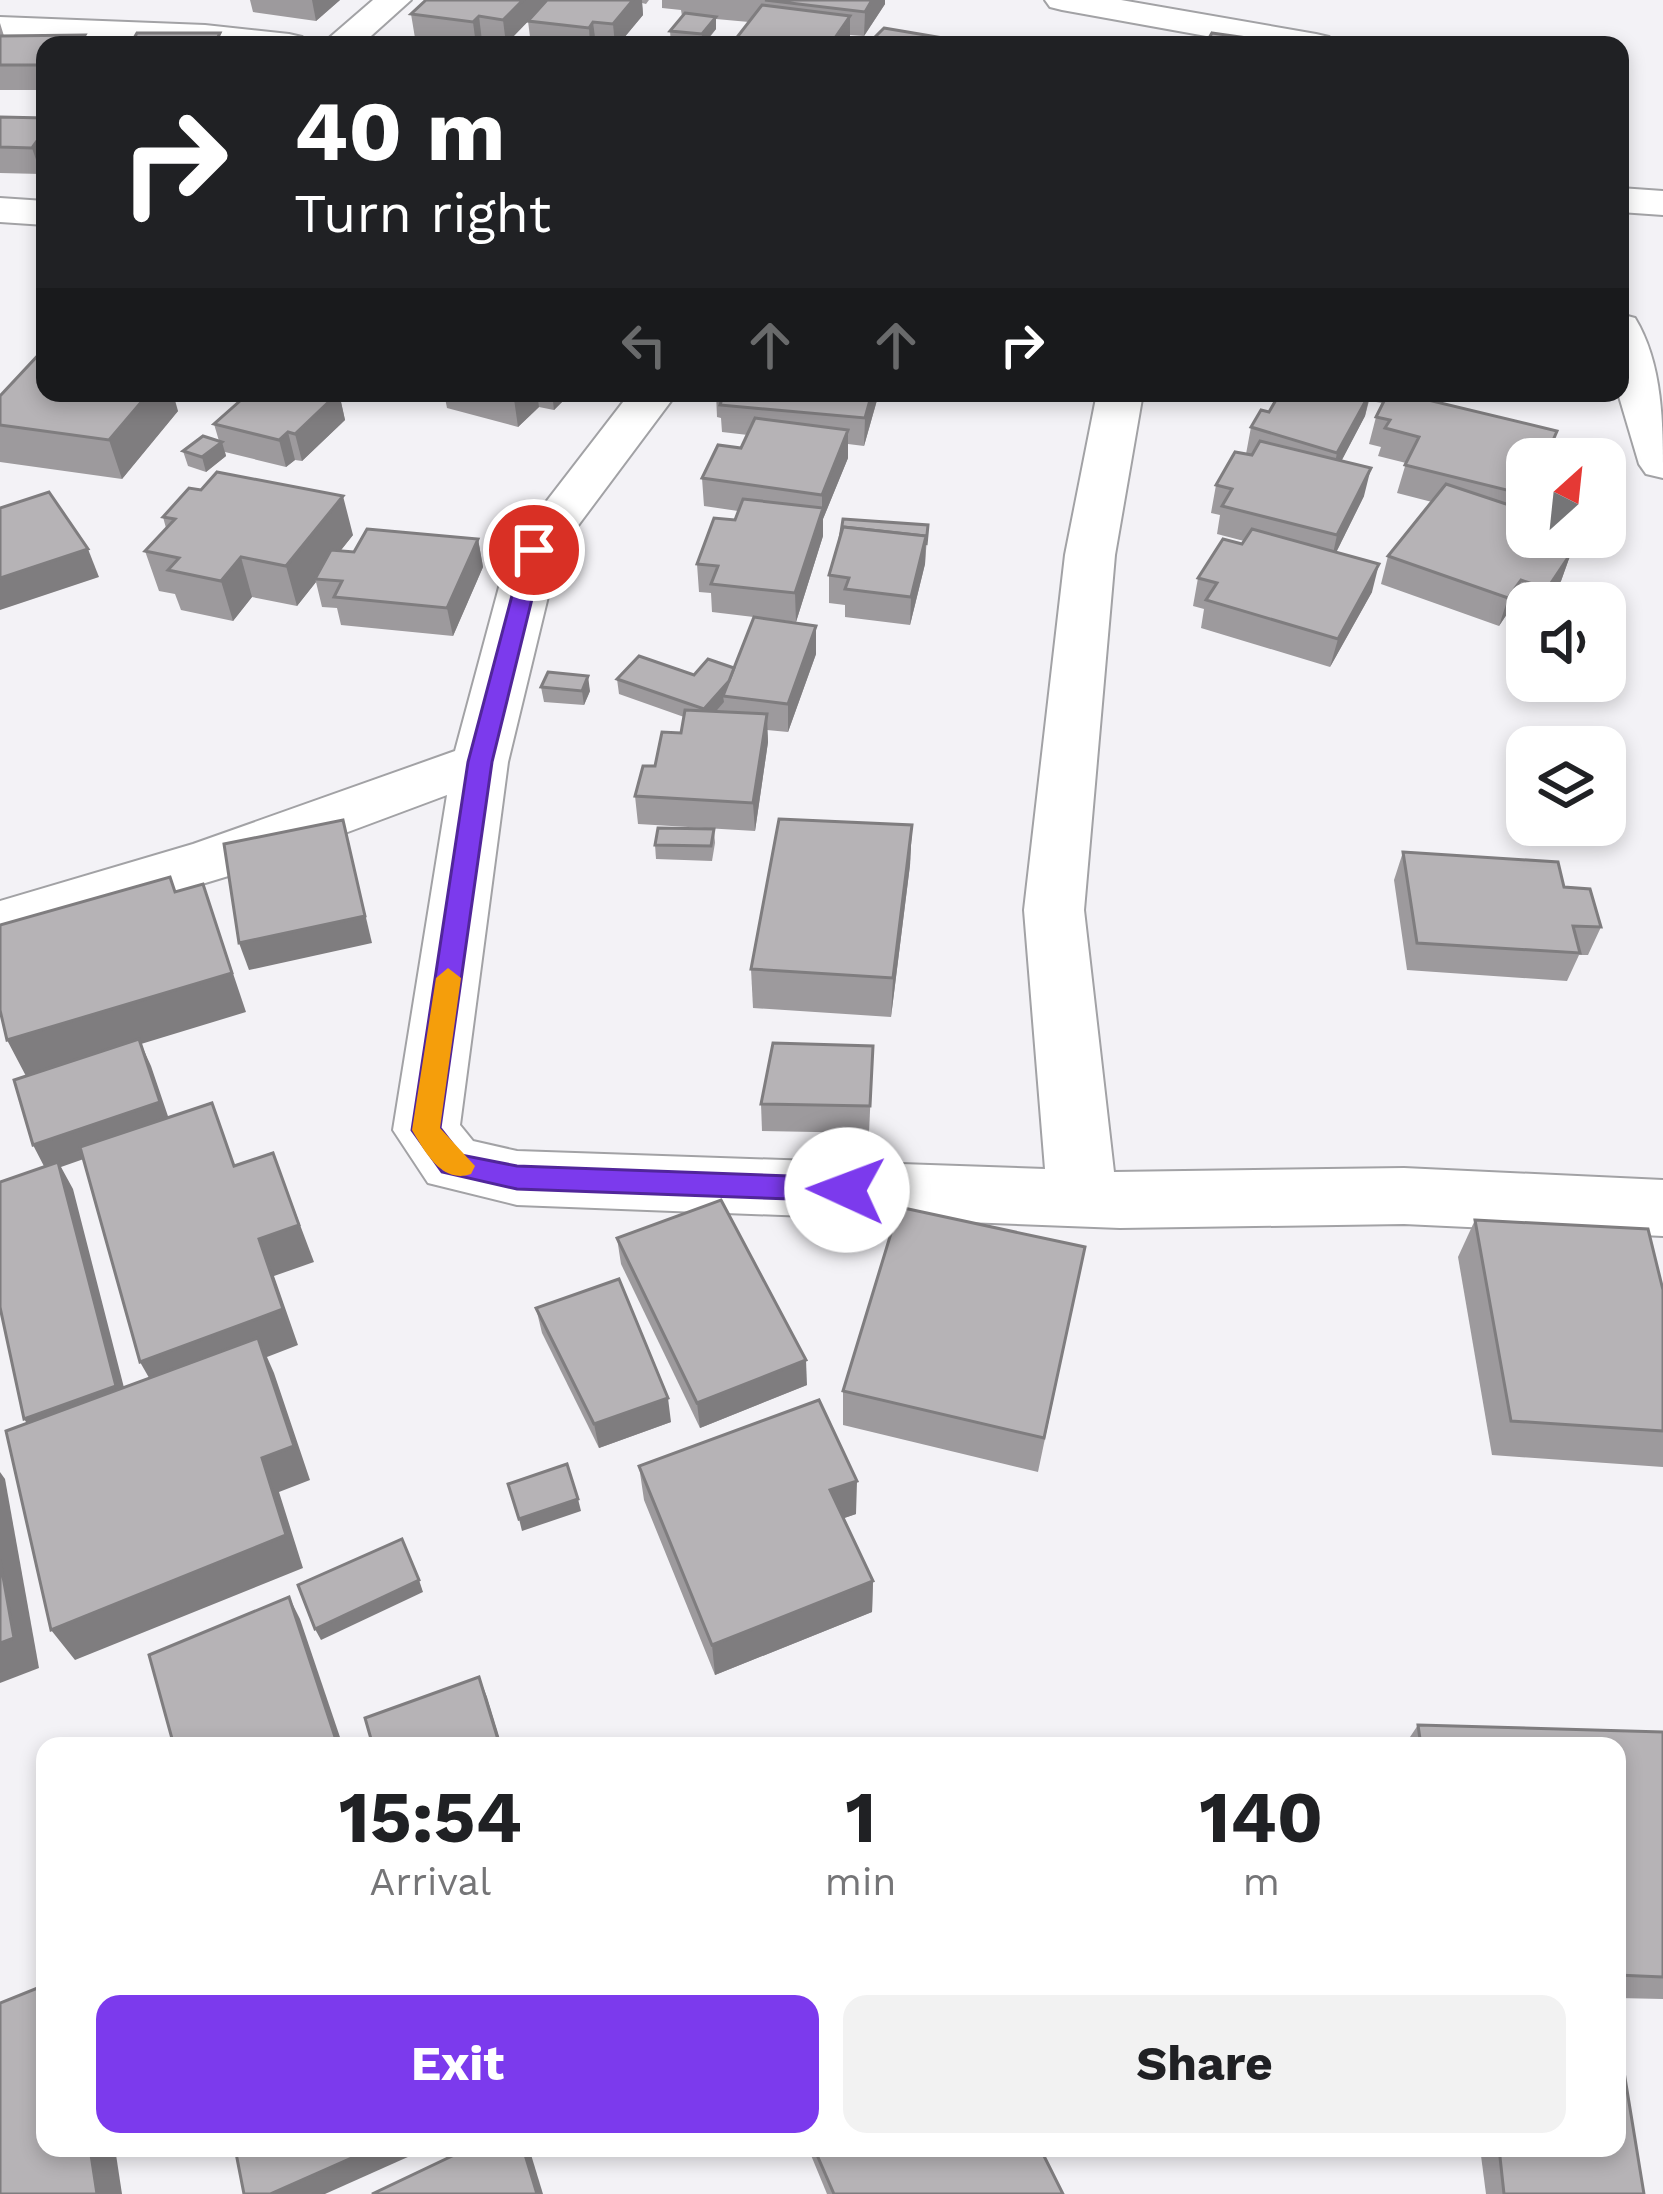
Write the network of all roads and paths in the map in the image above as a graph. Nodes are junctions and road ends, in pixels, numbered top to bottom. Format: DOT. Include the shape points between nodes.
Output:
graph roads {
  1 [pos="394,0"];
  2 [pos="1062,0"];
  3 [pos="1217,0"];
  4 [pos="0,28"];
  5 [pos="1243,29"];
  6 [pos="205,36"];
  7 [pos="350,36"];
  8 [pos="1275,36"];
  9 [pos="1629,200"];
  10 [pos="1663,202"];
  11 [pos="0,210"];
  12 [pos="36,212"];
  13 [pos="1629,356"];
  14 [pos="647,402"];
  15 [pos="1118,402"];
  16 [pos="1663,464"];
  17 [pos="480,762"];
  18 [pos="0,923"];
  19 [pos="1082,1198"];
  20 [pos="1663,1208"];
  1 -- 7 [label="street"];
  2 -- 5 [label="street"];
  3 -- 5 [label="street"];
  4 -- 6 [label="street"];
  5 -- 8 [label="street"];
  9 -- 10 [label="street"];
  11 -- 12 [label="street"];
  13 -- 16 [label="street"];
  14 -- 17 [label="street" via="534,550"];
  15 -- 19 [label="street" via="1082,621 1054,910"];
  17 -- 18 [label="street" via="214,859"];
  17 -- 19 [label="street" via="426,1130 452,1164 517,1178"];
  19 -- 20 [label="street" via="1404,1196"];
}
